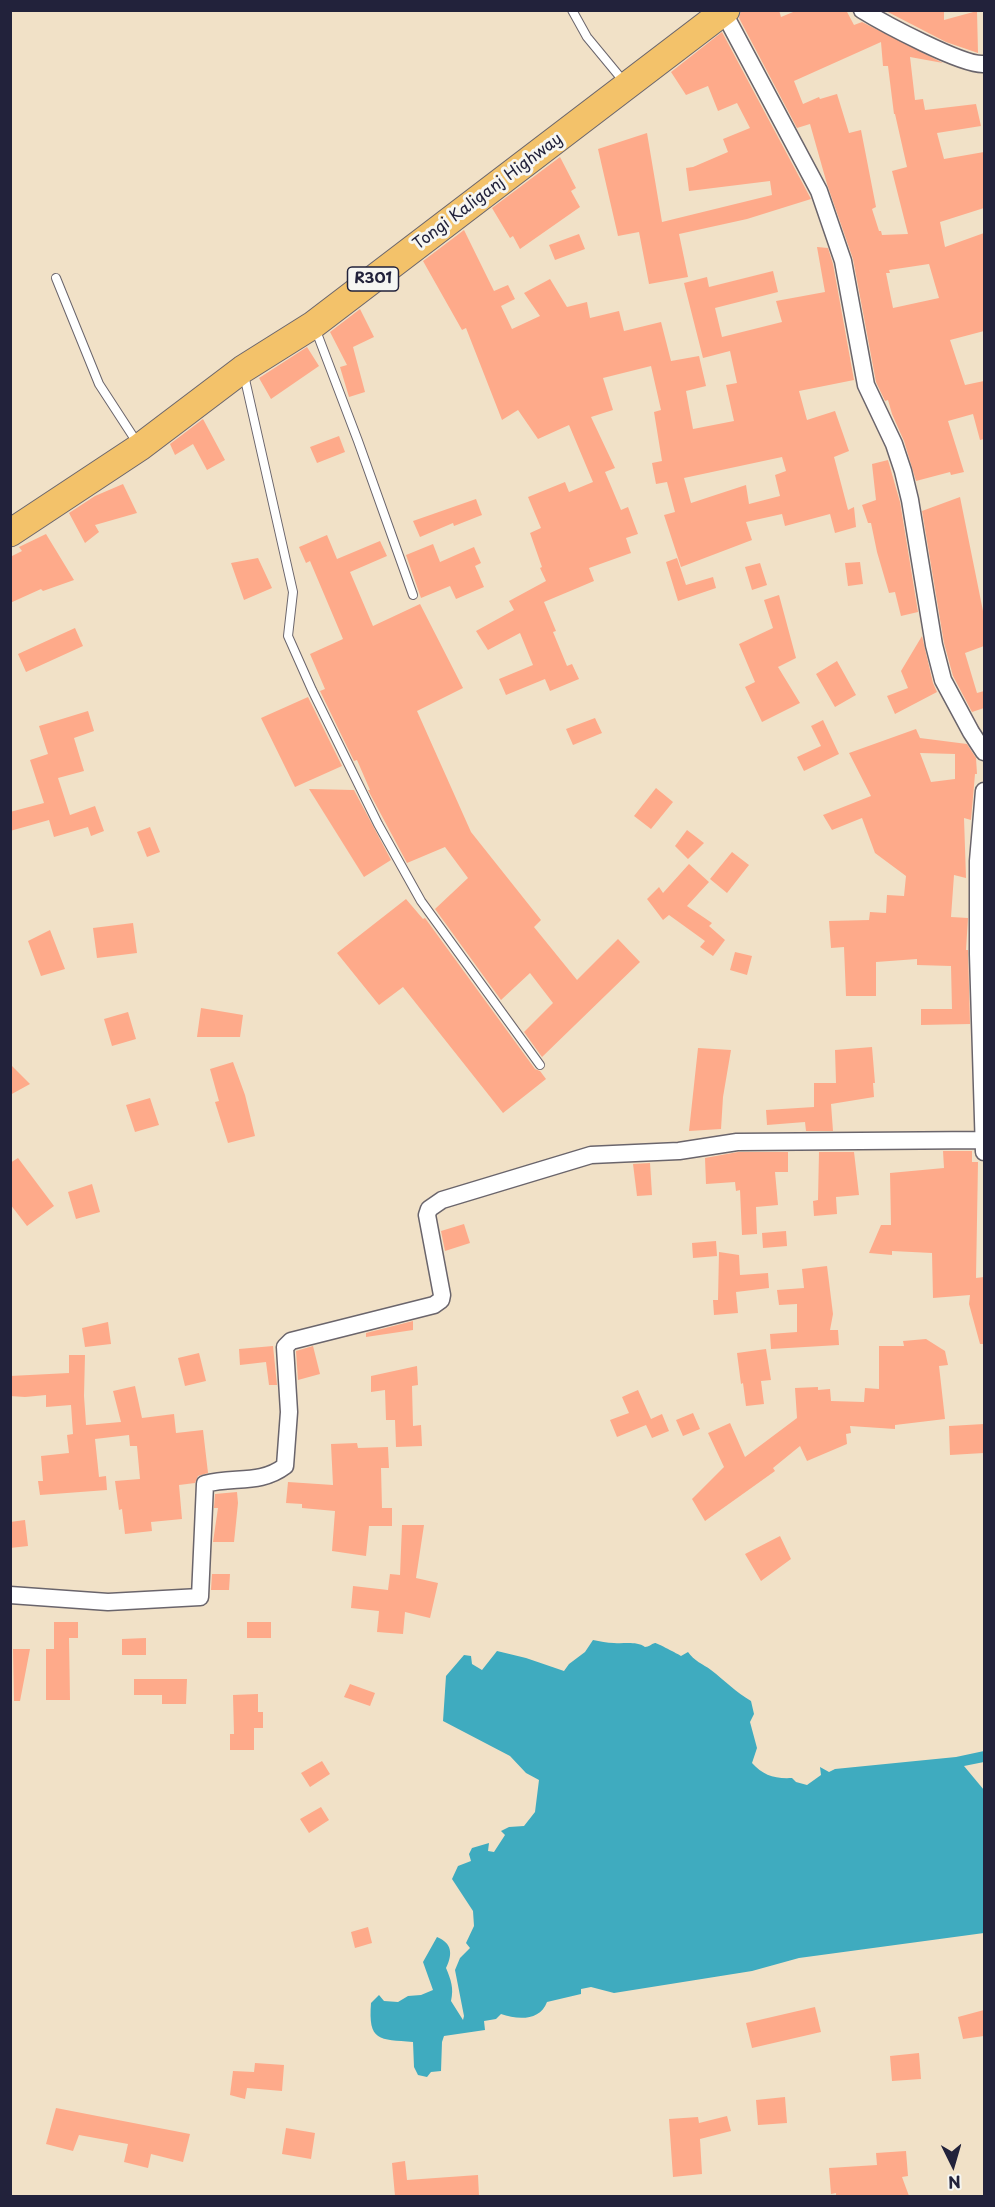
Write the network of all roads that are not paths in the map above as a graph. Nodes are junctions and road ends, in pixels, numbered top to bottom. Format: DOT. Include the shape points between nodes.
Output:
graph roads {
  1 [pos="572,10"];
  2 [pos="862,10"];
  3 [pos="725,12"];
  4 [pos="984,64"];
  5 [pos="627,86"];
  6 [pos="56,278"];
  7 [pos="313,325"];
  8 [pos="243,369"];
  9 [pos="140,447"];
  10 [pos="10,533"];
  11 [pos="413,595"];
  12 [pos="984,752"];
  13 [pos="984,791"];
  14 [pos="540,1065"];
  15 [pos="984,1146"];
  16 [pos="10,1595"];
  1 -- 5 [label="lane" via="587,37"];
  2 -- 4 [label="street" via="889,27"];
  3 -- 5 [label="main road, Tongi Kaliganj Highway / R301"];
  3 -- 12 [label="street" via="828,214 843,261 866,385 894,444 908,490 943,680"];
  5 -- 7 [label="main road, Tongi Kaliganj Highway / R301"];
  6 -- 9 [label="lane" via="99,384"];
  7 -- 8 [label="main road, Tongi Kaliganj Highway / R301"];
  7 -- 11 [label="lane"];
  8 -- 9 [label="main road, Tongi Kaliganj Highway / R301"];
  8 -- 14 [label="lane" via="293,592 288,636 378,824 421,902"];
  9 -- 10 [label="main road, Tongi Kaliganj Highway / R301"];
  13 -- 15 [label="street" via="978,861"];
  15 -- 16 [label="street" via="737,1142 678,1151 591,1155 442,1200 427,1215 441,1300 291,1341 285,1347 289,1412 285,1466 260,1479 205,1484 200,1597 108,1602"];
}
